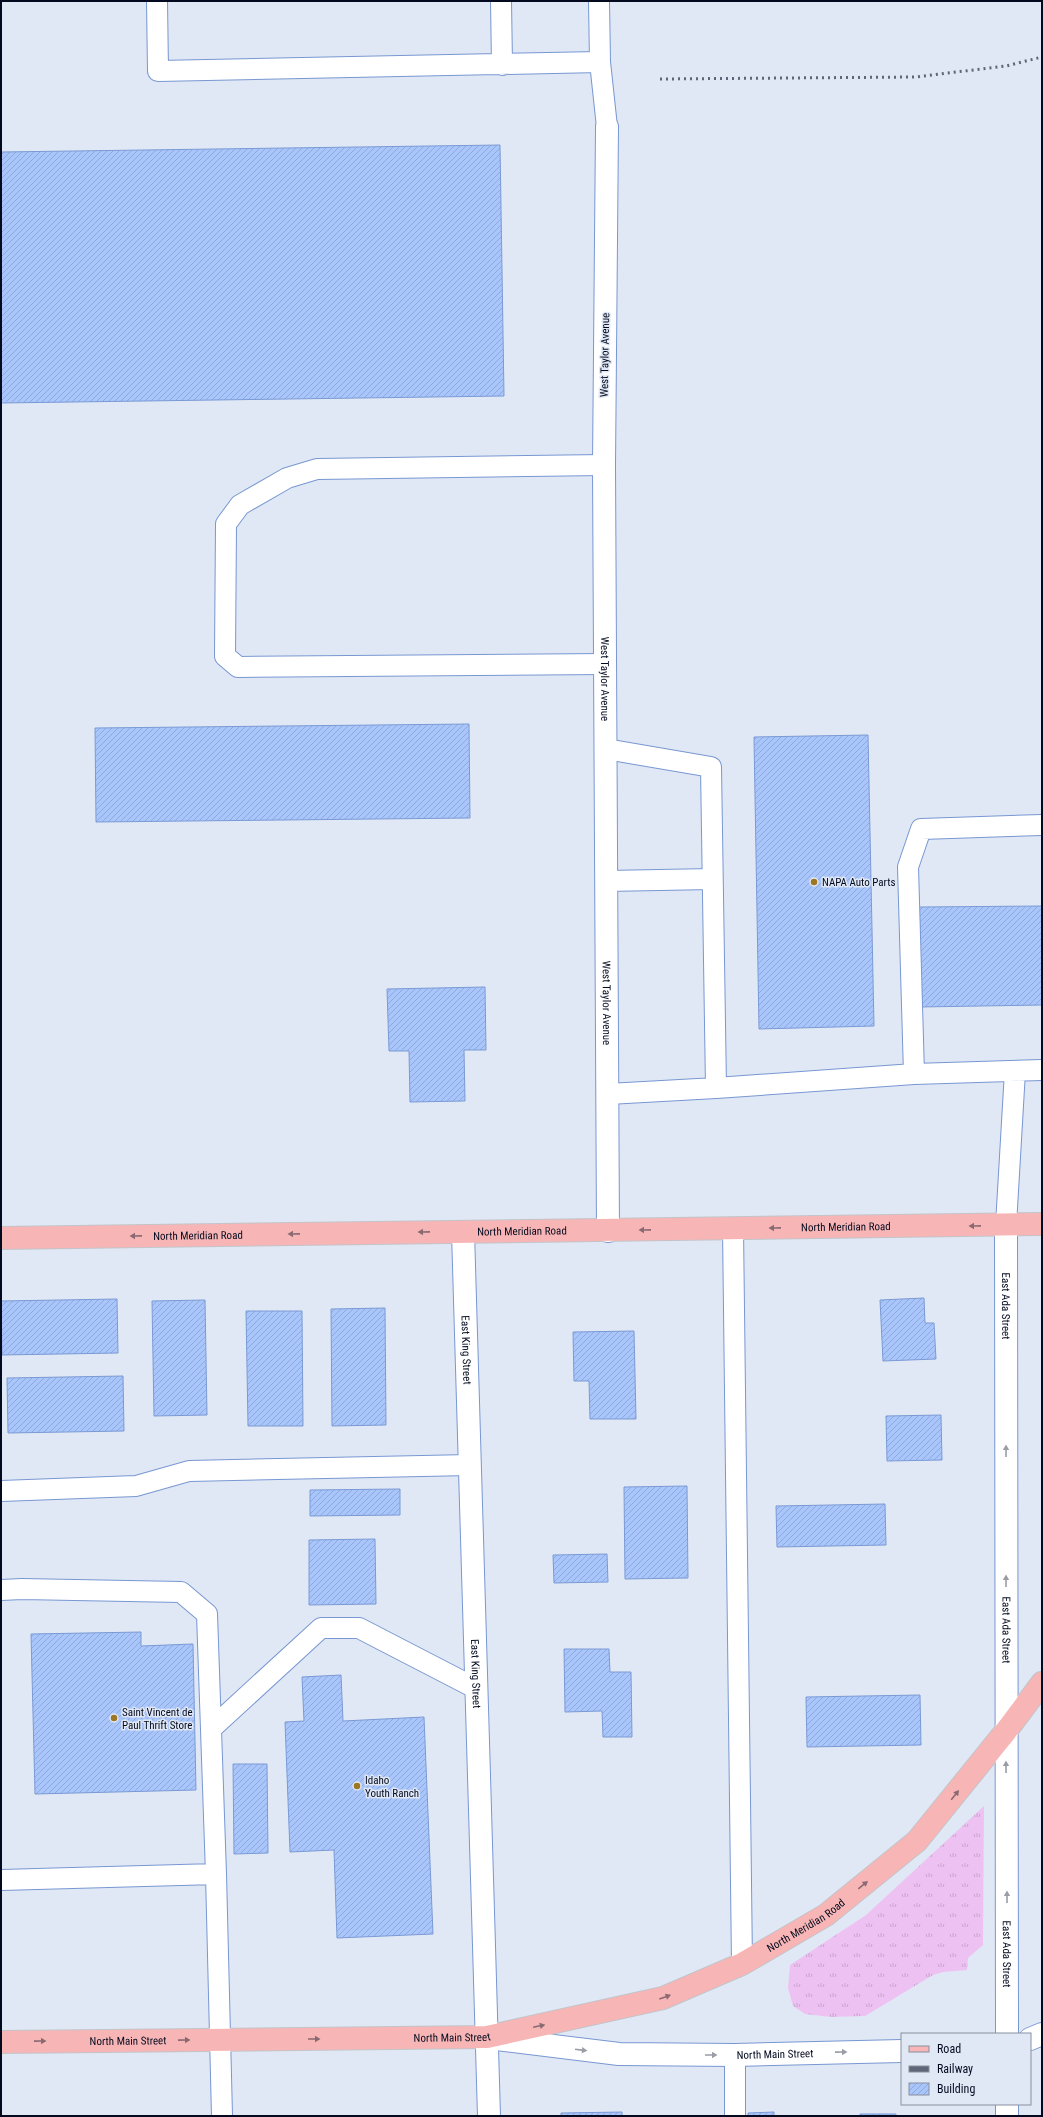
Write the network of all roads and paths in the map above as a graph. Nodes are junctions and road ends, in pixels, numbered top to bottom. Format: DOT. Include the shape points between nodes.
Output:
graph roads {
  1 [pos="157,1"];
  2 [pos="501,1"];
  3 [pos="599,1"];
  4 [pos="600,62"];
  5 [pos="502,65"];
  6 [pos="607,127"];
  7 [pos="604,465"];
  8 [pos="605,664"];
  9 [pos="606,749"];
  10 [pos="1042,825"];
  11 [pos="712,879"];
  12 [pos="606,881"];
  13 [pos="1042,1070"];
  14 [pos="1015,1071"];
  15 [pos="914,1074"];
  16 [pos="716,1088"];
  17 [pos="608,1094"];
  18 [pos="1042,1224"];
  19 [pos="1006,1225"];
  20 [pos="733,1228"];
  21 [pos="608,1231"];
  22 [pos="463,1232"];
  23 [pos="1,1238"];
  24 [pos="470,1465"];
  25 [pos="1,1491"];
  26 [pos="1,1590"];
  27 [pos="1042,1683"];
  28 [pos="477,1689"];
  29 [pos="211,1729"];
  30 [pos="1006,1731"];
  31 [pos="216,1874"];
  32 [pos="1,1880"];
  33 [pos="742,1964"];
  34 [pos="1007,2033"];
  35 [pos="1042,2034"];
  36 [pos="487,2037"];
  37 [pos="220,2039"];
  38 [pos="1031,2039"];
  39 [pos="1,2042"];
  40 [pos="901,2051"];
  41 [pos="735,2054"];
  42 [pos="1007,2105"];
  43 [pos="222,2116"];
  44 [pos="489,2116"];
  45 [pos="735,2116"];
  46 [pos="1007,2116"];
  1 -- 5 [label="lane" via="158,71"];
  2 -- 5 [label="lane"];
  3 -- 4 [label="lane"];
  4 -- 5 [label="lane"];
  4 -- 6 [label="lane"];
  6 -- 7 [label="street, West Taylor Avenue"];
  7 -- 8 [label="street, West Taylor Avenue"];
  7 -- 8 [label="lane" via="317,469 287,478 240,505 226,524 225,656 238,667"];
  8 -- 9 [label="street, West Taylor Avenue"];
  9 -- 11 [label="lane" via="710,767"];
  9 -- 12 [label="street, West Taylor Avenue"];
  10 -- 15 [label="lane" via="921,828 908,867"];
  11 -- 12 [label="lane"];
  11 -- 16 [label="lane"];
  12 -- 17 [label="street, West Taylor Avenue"];
  13 -- 14 [label="lane"];
  14 -- 15 [label="lane"];
  14 -- 19 [label="lane"];
  15 -- 16 [label="lane"];
  16 -- 17 [label="lane"];
  17 -- 21 [label="street, West Taylor Avenue"];
  18 -- 19 [label="main road, North Meridian Road"];
  19 -- 20 [label="main road, North Meridian Road, one-way"];
  30 -- 19 [label="street, East Ada Street, one-way"];
  20 -- 21 [label="main road, North Meridian Road, one-way"];
  20 -- 33 [label="lane"];
  21 -- 22 [label="main road, North Meridian Road"];
  22 -- 23 [label="main road, North Meridian Road, one-way"];
  22 -- 24 [label="street, East King Street"];
  24 -- 25 [label="lane" via="189,1472 136,1486"];
  24 -- 28 [label="street, East King Street"];
  26 -- 29 [label="lane" via="181,1592 207,1614"];
  27 -- 30 [label="main road, North Meridian Road"];
  28 -- 29 [label="lane" via="359,1628 321,1628"];
  28 -- 36 [label="street, East King Street"];
  29 -- 31 [label="lane"];
  33 -- 30 [label="main road, North Meridian Road, one-way" via="826,1915 917,1841"];
  34 -- 30 [label="street, East Ada Street, one-way"];
  31 -- 32 [label="lane"];
  31 -- 37 [label="lane"];
  36 -- 33 [label="main road, North Meridian Road, one-way" via="663,1998"];
  35 -- 38 [label="street"];
  37 -- 36 [label="main road, North Main Street, one-way"];
  36 -- 41 [label="street, North Main Street, one-way" via="619,2054"];
  36 -- 44 [label="street, East King Street"];
  39 -- 37 [label="main road, North Main Street, one-way"];
  37 -- 43 [label="lane"];
  41 -- 40 [label="street, North Main Street, one-way"];
  41 -- 45 [label="lane"];
  42 -- 46 [label="street"];
}
